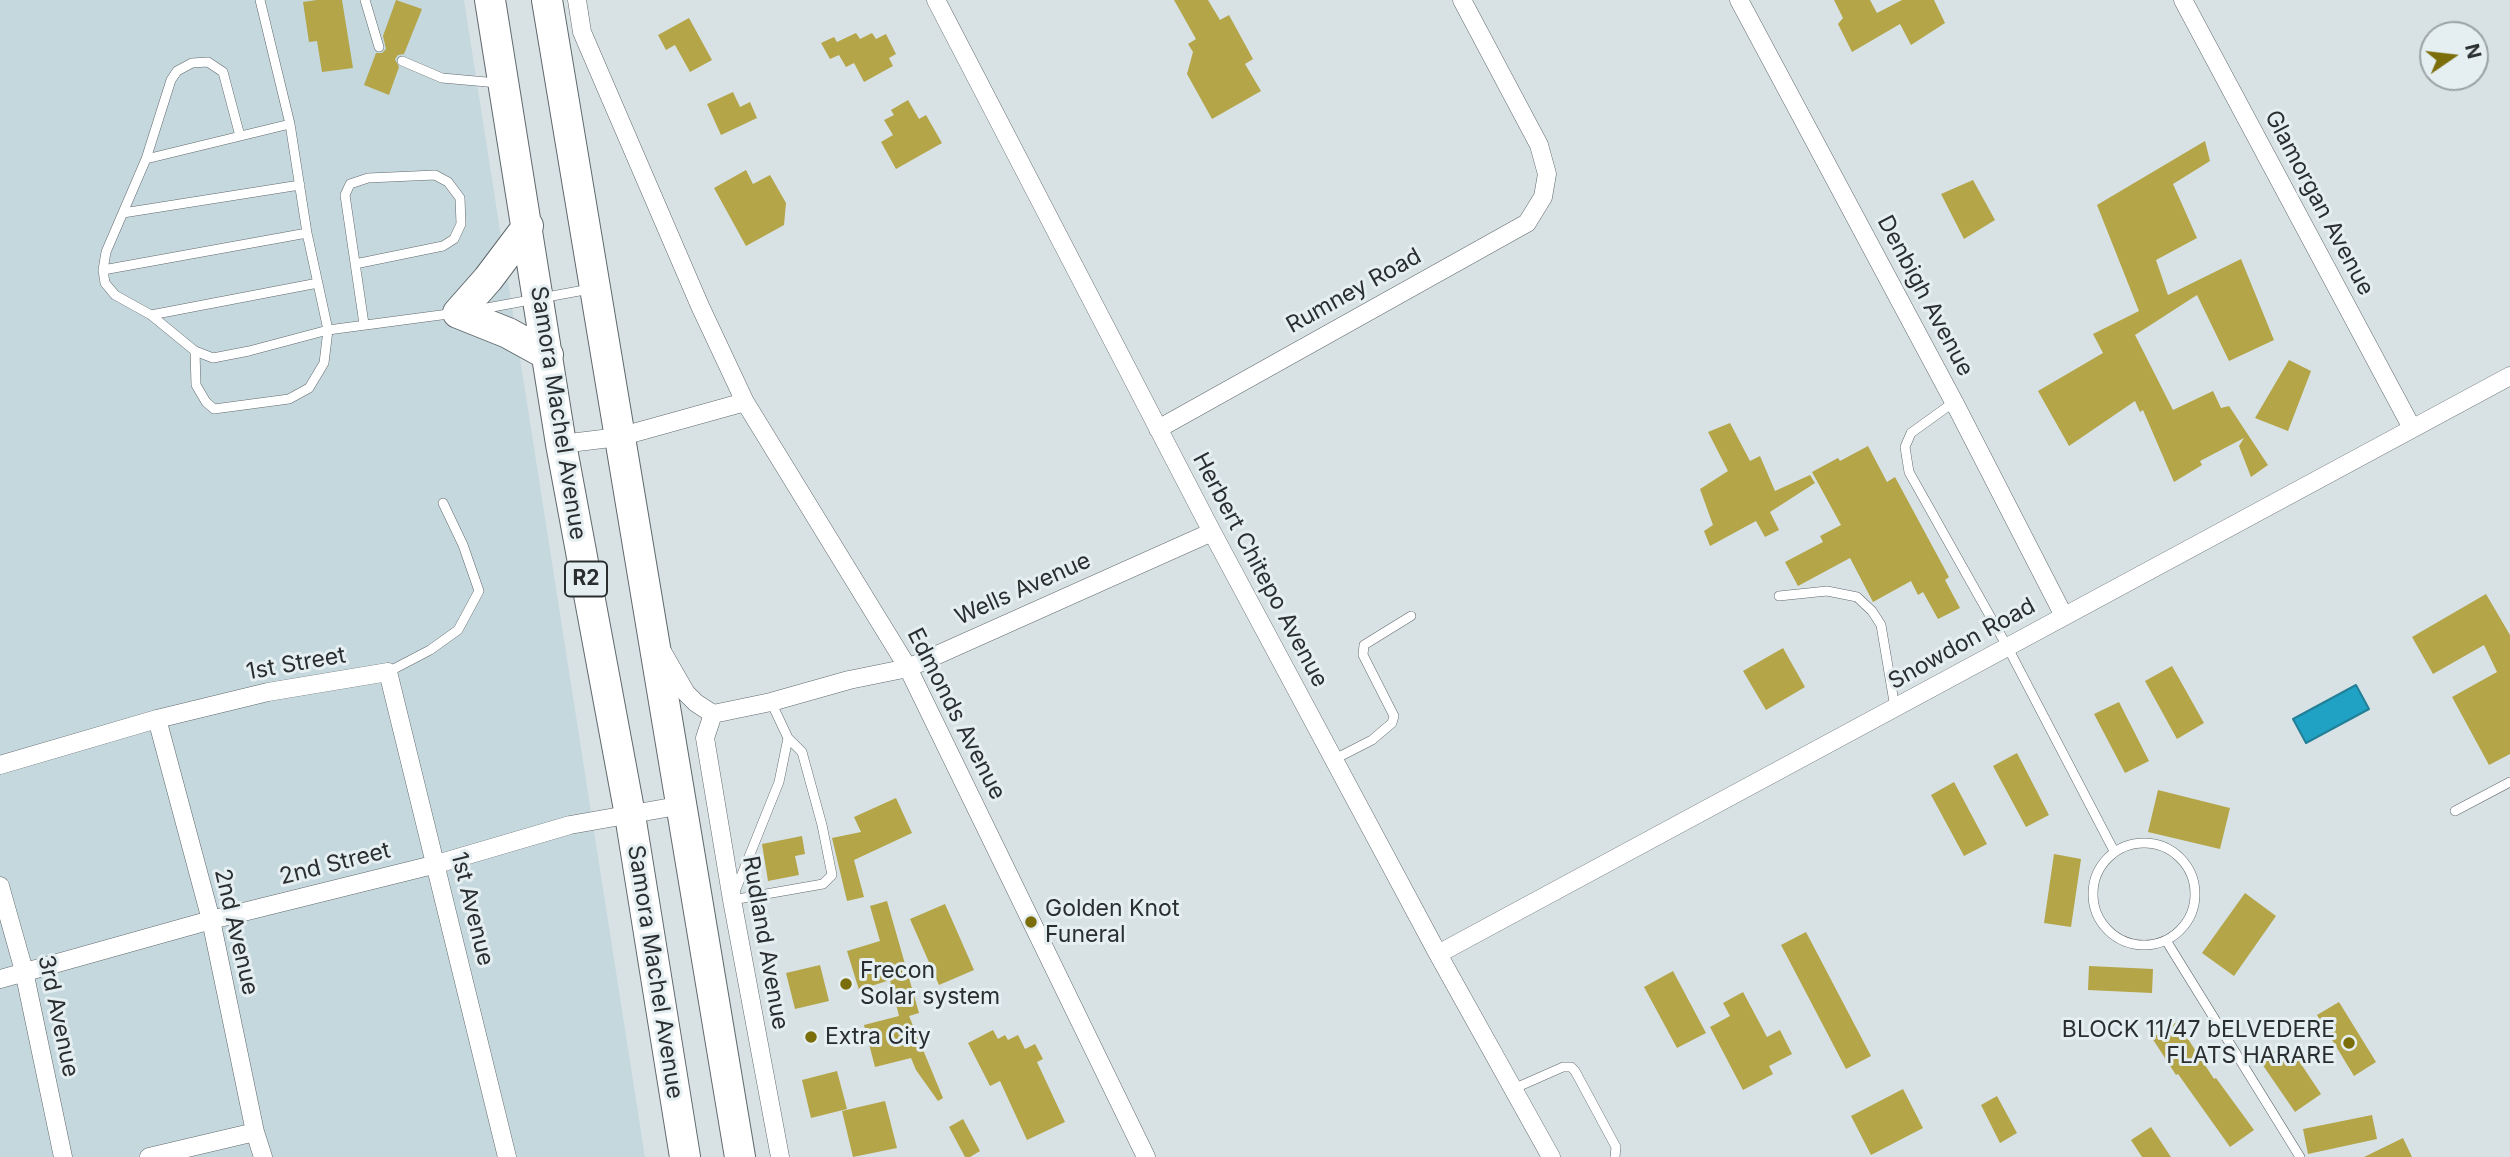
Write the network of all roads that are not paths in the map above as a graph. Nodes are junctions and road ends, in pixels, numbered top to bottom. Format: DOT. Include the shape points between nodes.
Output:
graph roads {
  1 [pos="260,0"];
  2 [pos="365,0"];
  3 [pos="490,0"];
  4 [pos="547,0"];
  5 [pos="577,0"];
  6 [pos="936,0"];
  7 [pos="1462,0"];
  8 [pos="1739,0"];
  9 [pos="2183,0"];
  10 [pos="379,47"];
  11 [pos="402,61"];
  12 [pos="504,84"];
  13 [pos="290,124"];
  14 [pos="240,136"];
  15 [pos="146,159"];
  16 [pos="300,185"];
  17 [pos="123,212"];
  18 [pos="527,226"];
  19 [pos="307,233"];
  20 [pos="355,264"];
  21 [pos="103,270"];
  22 [pos="318,283"];
  23 [pos="595,288"];
  24 [pos="539,299"];
  25 [pos="458,313"];
  26 [pos="151,315"];
  27 [pos="363,324"];
  28 [pos="328,330"];
  29 [pos="195,351"];
  30 [pos="548,355"];
  31 [pos="2510,376"];
  32 [pos="745,402"];
  33 [pos="1954,402"];
  34 [pos="2412,428"];
  35 [pos="1158,429"];
  36 [pos="619,437"];
  37 [pos="561,444"];
  38 [pos="443,503"];
  39 [pos="1212,532"];
  40 [pos="1779,596"];
  41 [pos="1411,616"];
  42 [pos="2064,616"];
  43 [pos="654,637"];
  44 [pos="2008,648"];
  45 [pos="908,668"];
  46 [pos="388,672"];
  47 [pos="771,702"];
  48 [pos="1895,708"];
  49 [pos="713,714"];
  50 [pos="156,719"];
  51 [pos="788,738"];
  52 [pos="1333,760"];
  53 [pos="0,765"];
  54 [pos="2510,782"];
  55 [pos="683,805"];
  56 [pos="2455,811"];
  57 [pos="630,814"];
  58 [pos="2114,851"];
  59 [pos="437,864"];
  60 [pos="0,886"];
  61 [pos="732,900"];
  62 [pos="211,920"];
  63 [pos="2167,942"];
  64 [pos="1438,954"];
  65 [pos="24,971"];
  66 [pos="0,979"];
  67 [pos="1513,1089"];
  68 [pos="255,1132"];
  69 [pos="63,1157"];
  70 [pos="149,1157"];
  71 [pos="263,1157"];
  72 [pos="507,1157"];
  73 [pos="685,1157"];
  74 [pos="740,1157"];
  75 [pos="780,1157"];
  76 [pos="1146,1157"];
  77 [pos="1551,1157"];
  78 [pos="1615,1157"];
  79 [pos="2300,1157"];
  1 -- 13 [label="lane"];
  2 -- 10 [label="lane"];
  3 -- 12 [label="highway, Samora Machel Avenue / R2"];
  4 -- 23 [label="highway, R2"];
  5 -- 32 [label="street, Edmonds Avenue" via="582,32"];
  6 -- 35 [label="street, Herbert Chitepo Avenue"];
  7 -- 35 [label="street, Rumney Road" via="1539,145 1547,174 1543,197 1527,223"];
  8 -- 33 [label="street, Denbigh Avenue"];
  9 -- 34 [label="street, Glamorgan Avenue"];
  11 -- 12 [label="lane" via="442,78"];
  12 -- 18 [label="highway, Samora Machel Avenue / R2"];
  13 -- 14 [label="lane"];
  13 -- 16 [label="lane"];
  14 -- 15 [label="lane"];
  14 -- 15 [label="lane" via="223,72 208,62 192,62 171,80"];
  15 -- 17 [label="lane"];
  16 -- 17 [label="lane"];
  16 -- 19 [label="lane"];
  17 -- 21 [label="lane"];
  18 -- 24 [label="highway, Samora Machel Avenue / R2"];
  18 -- 25 [label="highway"];
  19 -- 21 [label="lane"];
  19 -- 22 [label="lane"];
  20 -- 20 [label="lane" via="345,195 350,184 368,178 435,175 448,182 460,198 461,224 454,239 443,246"];
  20 -- 27 [label="lane"];
  21 -- 26 [label="lane" via="105,283 115,295"];
  22 -- 26 [label="lane"];
  22 -- 28 [label="lane"];
  23 -- 24 [label="lane"];
  23 -- 36 [label="highway, R2"];
  24 -- 25 [label="lane"];
  24 -- 30 [label="highway, Samora Machel Avenue / R2"];
  25 -- 27 [label="lane"];
  25 -- 30 [label="highway"];
  26 -- 29 [label="lane"];
  27 -- 28 [label="lane"];
  28 -- 29 [label="lane" via="213,358"];
  28 -- 29 [label="lane" via="324,363 309,388 289,399 214,409 195,385"];
  30 -- 37 [label="highway, Samora Machel Avenue / R2"];
  31 -- 34 [label="street, Snowdon Road"];
  32 -- 36 [label="street"];
  32 -- 45 [label="street, Edmonds Avenue"];
  33 -- 42 [label="street, Denbigh Avenue"];
  33 -- 44 [label="lane" via="1911,433 1905,447 1909,472"];
  34 -- 42 [label="street, Snowdon Road"];
  35 -- 39 [label="street, Herbert Chitepo Avenue"];
  36 -- 37 [label="street"];
  36 -- 43 [label="highway, R2"];
  37 -- 57 [label="highway, Samora Machel Avenue / R2"];
  38 -- 46 [label="lane, 1st Street" via="479,591 458,630"];
  39 -- 45 [label="street, Wells Avenue"];
  39 -- 52 [label="street, Herbert Chitepo Avenue"];
  40 -- 48 [label="lane" via="1827,591 1857,597 1872,611 1881,625"];
  41 -- 52 [label="lane" via="1364,645 1363,655 1394,716 1392,723 1372,740"];
  42 -- 44 [label="street, Snowdon Road"];
  43 -- 49 [label="street" via="686,693"];
  43 -- 55 [label="highway, R2"];
  44 -- 48 [label="street, Snowdon Road"];
  44 -- 58 [label="lane"];
  45 -- 47 [label="street, Wells Avenue"];
  45 -- 76 [label="street, Edmonds Avenue"];
  46 -- 50 [label="street, 1st Street" via="268,692"];
  46 -- 59 [label="street, 1st Avenue"];
  47 -- 49 [label="street, Wells Avenue"];
  47 -- 51 [label="lane"];
  48 -- 64 [label="street, Snowdon Road"];
  49 -- 61 [label="street, Rudland Avenue" via="705,738"];
  50 -- 53 [label="street, 1st Street"];
  50 -- 62 [label="street, 2nd Avenue"];
  51 -- 61 [label="lane" via="779,782"];
  51 -- 61 [label="lane" via="802,752 832,875 823,884"];
  52 -- 64 [label="street, Herbert Chitepo Avenue"];
  54 -- 56 [label="lane"];
  55 -- 57 [label="street, 2nd Street"];
  55 -- 74 [label="highway, R2"];
  57 -- 59 [label="street, 2nd Street" via="570,825"];
  57 -- 73 [label="highway, Samora Machel Avenue / R2"];
  58 -- 63 [label="lane" via="2095,876 2093,906 2098,915 2109,933 2136,946"];
  58 -- 63 [label="lane" via="2141,842 2169,848 2189,868 2197,896 2188,923"];
  59 -- 62 [label="street, 2nd Street"];
  59 -- 72 [label="street, 1st Avenue"];
  60 -- 65 [label="street, 3rd Avenue"];
  61 -- 75 [label="street, Rudland Avenue"];
  62 -- 65 [label="street, 2nd Street"];
  62 -- 68 [label="street, 2nd Avenue"];
  63 -- 79 [label="lane"];
  64 -- 67 [label="street, Herbert Chitepo Avenue"];
  65 -- 66 [label="street, 2nd Street"];
  65 -- 69 [label="street, 3rd Avenue"];
  67 -- 77 [label="street, Herbert Chitepo Avenue"];
  67 -- 78 [label="lane" via="1570,1067 1616,1147"];
  68 -- 70 [label="street"];
  68 -- 71 [label="street, 2nd Avenue"];
}
